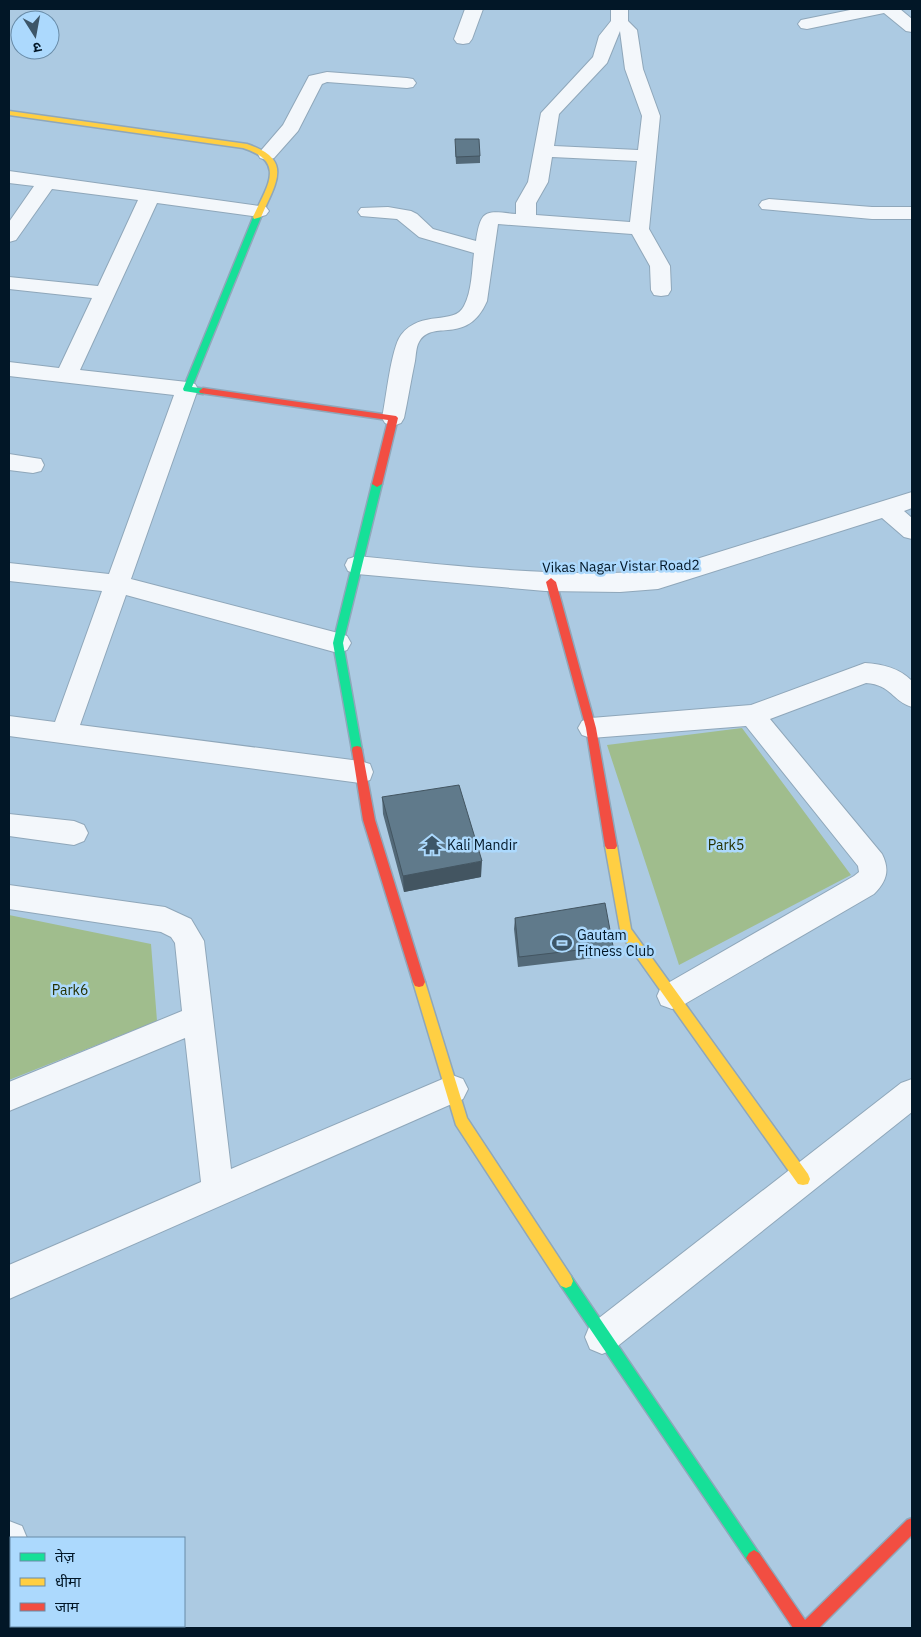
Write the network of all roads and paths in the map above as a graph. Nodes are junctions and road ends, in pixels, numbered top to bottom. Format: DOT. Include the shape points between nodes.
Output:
graph roads {
  1 [pos="474,9"];
  2 [pos="878,9"];
  3 [pos="890,9"];
  4 [pos="906,9"];
  5 [pos="912,14"];
  6 [pos="619,15"];
  7 [pos="807,24"];
  8 [pos="912,27"];
  9 [pos="463,38"];
  10 [pos="408,83"];
  11 [pos="9,113"];
  12 [pos="543,151"];
  13 [pos="268,154"];
  14 [pos="648,156"];
  15 [pos="9,177"];
  16 [pos="48,182"];
  17 [pos="150,196"];
  18 [pos="769,205"];
  19 [pos="259,211"];
  20 [pos="368,212"];
  21 [pos="912,213"];
  22 [pos="526,220"];
  23 [pos="639,228"];
  24 [pos="9,236"];
  25 [pos="484,249"];
  26 [pos="9,283"];
  27 [pos="662,290"];
  28 [pos="105,293"];
  29 [pos="9,369"];
  30 [pos="66,376"];
  31 [pos="188,389"];
  32 [pos="392,418"];
  33 [pos="9,462"];
  34 [pos="33,465"];
  35 [pos="912,486"];
  36 [pos="912,500"];
  37 [pos="886,508"];
  38 [pos="912,531"];
  39 [pos="366,566"];
  40 [pos="698,567"];
  41 [pos="9,572"];
  42 [pos="551,582"];
  43 [pos="117,584"];
  44 [pos="338,643"];
  45 [pos="912,697"];
  46 [pos="752,715"];
  47 [pos="9,726"];
  48 [pos="591,728"];
  49 [pos="64,733"];
  50 [pos="360,772"];
  51 [pos="9,825"];
  52 [pos="74,833"];
  53 [pos="9,897"];
  54 [pos="672,996"];
  55 [pos="198,1018"];
  56 [pos="452,1090"];
  57 [pos="912,1093"];
  58 [pos="9,1098"];
  59 [pos="803,1179"];
  60 [pos="218,1191"];
  61 [pos="9,1282"];
  62 [pos="602,1338"];
  63 [pos="912,1525"];
  64 [pos="802,1628"];
  65 [pos="808,1628"];
  1 -- 9 [label="street"];
  2 -- 7 [label="street"];
  3 -- 8 [label="street"];
  4 -- 5 [label="street"];
  6 -- 12 [label="street" via="601,59 550,113"];
  6 -- 14 [label="street" via="628,30 634,69 651,116"];
  10 -- 13 [label="street" via="328,77 315,80 291,127"];
  11 -- 13 [label="street" via="257,148"];
  12 -- 14 [label="street"];
  12 -- 22 [label="street" via="538,182 526,203"];
  13 -- 19 [label="street" via="274,162 274,174"];
  14 -- 23 [label="street"];
  15 -- 16 [label="street"];
  16 -- 17 [label="street"];
  16 -- 24 [label="street"];
  17 -- 19 [label="street"];
  17 -- 28 [label="street"];
  18 -- 21 [label="street"];
  19 -- 31 [label="street"];
  20 -- 25 [label="street" via="404,215 426,233"];
  22 -- 23 [label="street"];
  22 -- 25 [label="street" via="495,218 488,221"];
  23 -- 27 [label="street" via="660,266"];
  25 -- 32 [label="street" via="474,310 461,321 423,328 408,341"];
  26 -- 28 [label="street"];
  28 -- 30 [label="street"];
  29 -- 30 [label="street"];
  30 -- 31 [label="street"];
  31 -- 32 [label="street"];
  31 -- 43 [label="street"];
  32 -- 39 [label="street"];
  33 -- 34 [label="street"];
  35 -- 40 [label="street, Vikas Nagar Vistar Road2"];
  36 -- 37 [label="street"];
  37 -- 38 [label="street"];
  37 -- 40 [label="street"];
  39 -- 40 [label="street, Vikas Nagar Vistar Road2"];
  39 -- 42 [label="street" via="498,580"];
  39 -- 44 [label="street"];
  40 -- 42 [label="street" via="658,580 632,583"];
  41 -- 43 [label="street"];
  42 -- 48 [label="street"];
  43 -- 44 [label="street"];
  43 -- 49 [label="street"];
  44 -- 50 [label="street"];
  45 -- 46 [label="street" via="894,678 865,673"];
  46 -- 48 [label="street"];
  46 -- 54 [label="street" via="872,862 873,876 864,885"];
  47 -- 49 [label="street"];
  48 -- 54 [label="street" via="625,931"];
  49 -- 50 [label="street"];
  50 -- 56 [label="street" via="369,820"];
  51 -- 52 [label="street"];
  53 -- 55 [label="street" via="165,920 181,928 189,941"];
  54 -- 59 [label="street"];
  55 -- 58 [label="street"];
  55 -- 60 [label="street"];
  56 -- 60 [label="street"];
  56 -- 62 [label="street" via="461,1121"];
  57 -- 59 [label="street"];
  59 -- 62 [label="street"];
  60 -- 61 [label="street"];
  62 -- 64 [label="street"];
  63 -- 65 [label="street"];
}
